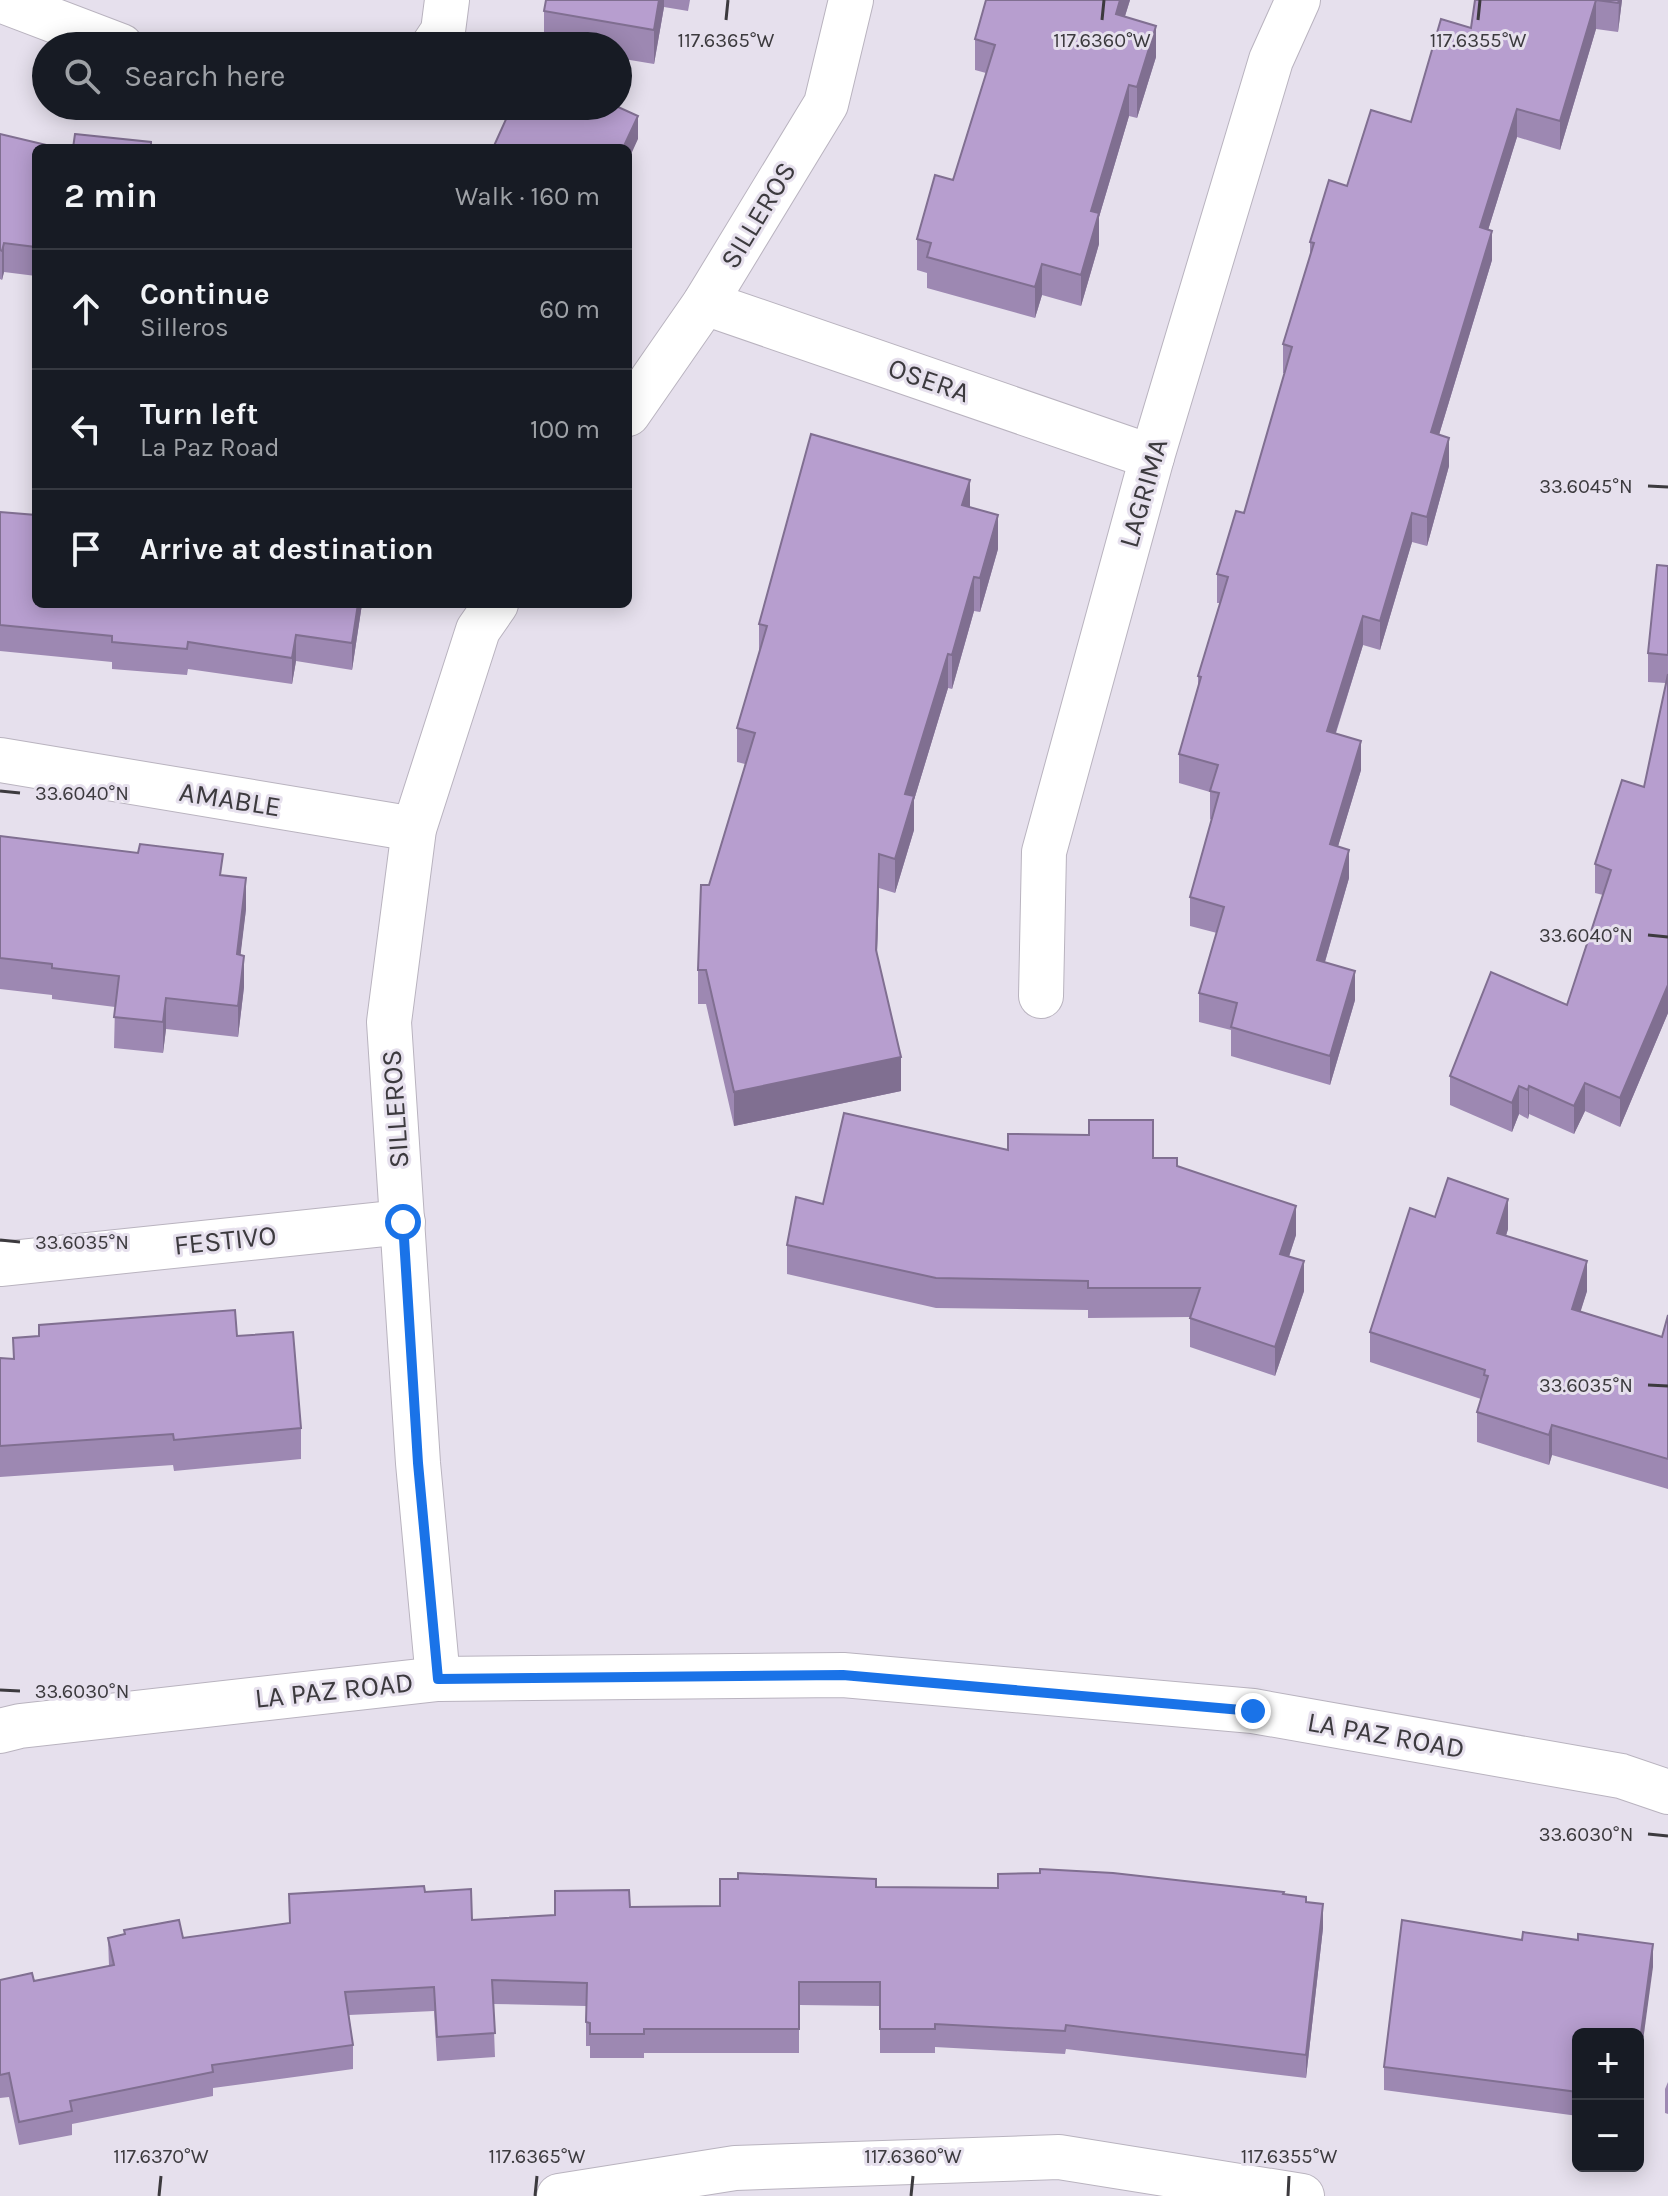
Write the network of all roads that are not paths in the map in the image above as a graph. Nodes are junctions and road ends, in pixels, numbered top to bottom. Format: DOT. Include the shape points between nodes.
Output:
graph roads {
  1 [pos="0,0"];
  2 [pos="447,0"];
  3 [pos="851,0"];
  4 [pos="1298,0"];
  5 [pos="84,32"];
  6 [pos="442,32"];
  7 [pos="705,303"];
  8 [pos="632,408"];
  9 [pos="1152,457"];
  10 [pos="493,608"];
  11 [pos="0,760"];
  12 [pos="414,829"];
  13 [pos="1041,996"];
  14 [pos="403,1222"];
  15 [pos="0,1264"];
  16 [pos="438,1679"];
  17 [pos="0,1731"];
  18 [pos="1668,1792"];
  19 [pos="734,2182"];
  20 [pos="559,2196"];
  21 [pos="1302,2196"];
  1 -- 5 [label="street"];
  2 -- 6 [label="street"];
  3 -- 7 [label="street, SILLEROS" via="826,104"];
  4 -- 9 [label="street, LAGRIMA" via="1271,60"];
  7 -- 8 [label="street, SILLEROS"];
  7 -- 9 [label="street, OSERA"];
  9 -- 13 [label="street, LAGRIMA" via="1044,852"];
  10 -- 12 [label="street, SILLEROS" via="478,630"];
  11 -- 12 [label="street, AMABLE"];
  12 -- 14 [label="street, SILLEROS" via="389,1022"];
  14 -- 15 [label="street, FESTIVO"];
  14 -- 16 [label="street, SILLEROS"];
  16 -- 17 [label="street, LA PAZ ROAD"];
  16 -- 18 [label="street, LA PAZ ROAD" via="843,1675 1253,1711 1621,1776"];
  19 -- 20 [label="street"];
  19 -- 21 [label="street" via="1059,2157"];
}
